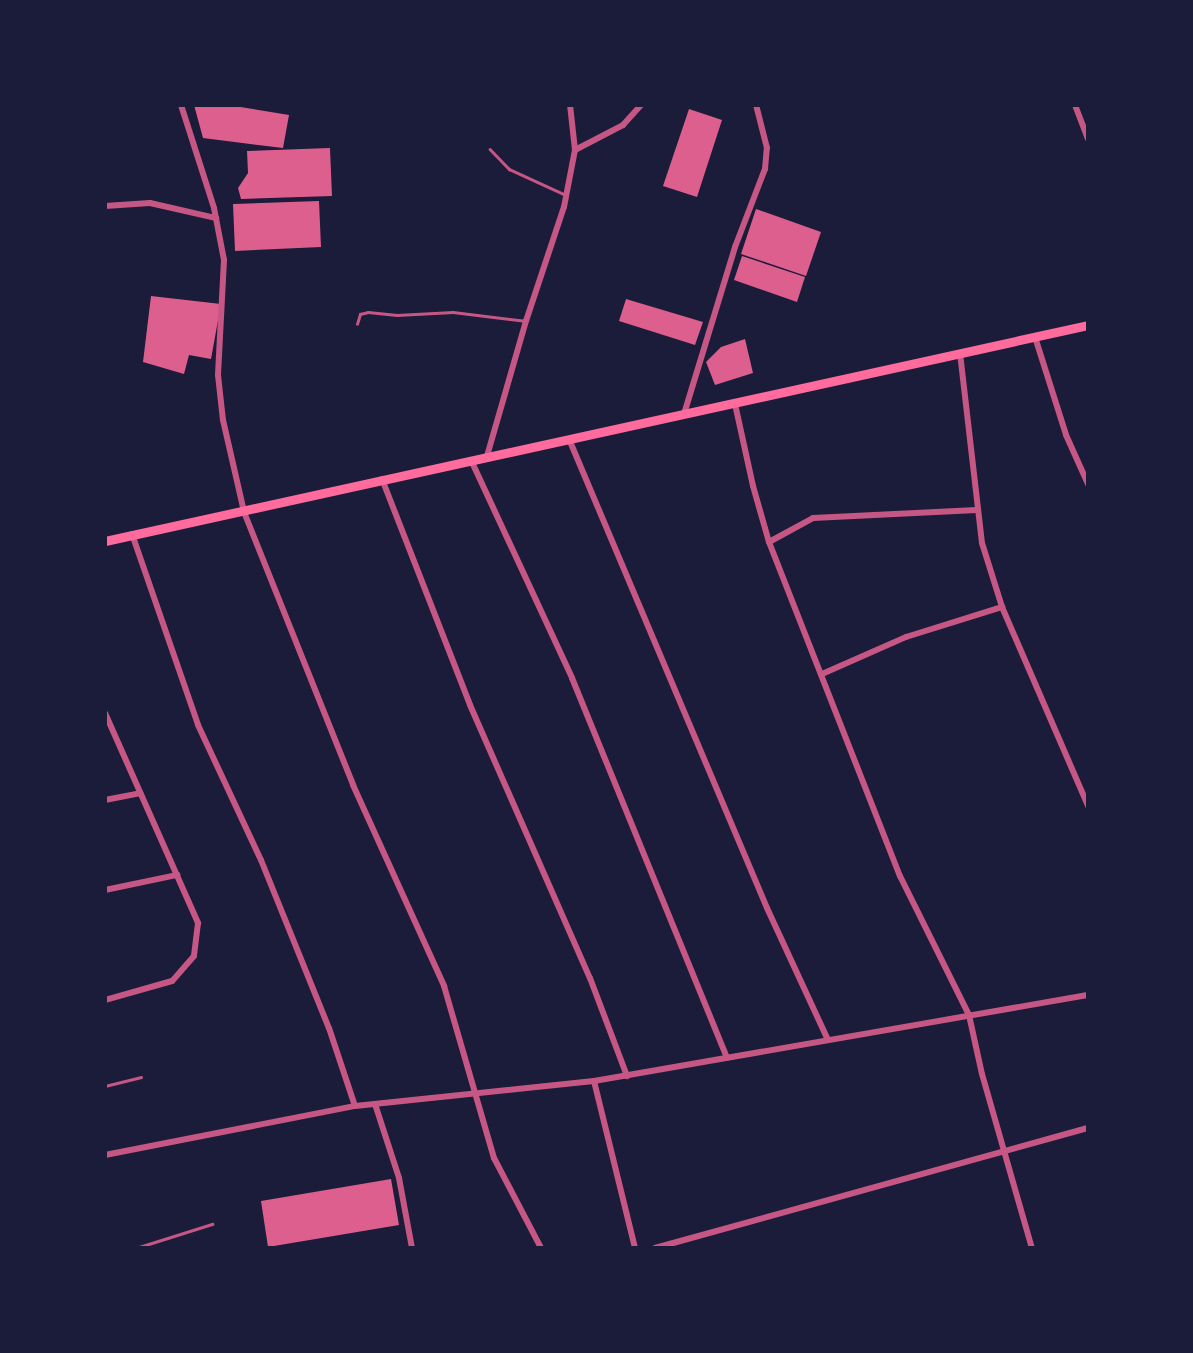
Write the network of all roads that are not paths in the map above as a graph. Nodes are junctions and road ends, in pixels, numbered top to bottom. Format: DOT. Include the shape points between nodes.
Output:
graph roads {
  1 [pos="181,105"];
  2 [pos="570,105"];
  3 [pos="641,105"];
  4 [pos="756,105"];
  5 [pos="1075,105"];
  6 [pos="1088,139"];
  7 [pos="490,149"];
  8 [pos="575,150"];
  9 [pos="566,195"];
  10 [pos="105,205"];
  11 [pos="216,218"];
  12 [pos="526,321"];
  13 [pos="357,324"];
  14 [pos="1088,325"];
  15 [pos="1035,337"];
  16 [pos="960,353"];
  17 [pos="735,404"];
  18 [pos="684,414"];
  19 [pos="569,439"];
  20 [pos="487,456"];
  21 [pos="471,460"];
  22 [pos="1086,476"];
  23 [pos="382,478"];
  24 [pos="1088,484"];
  25 [pos="977,510"];
  26 [pos="244,512"];
  27 [pos="132,534"];
  28 [pos="105,541"];
  29 [pos="769,542"];
  30 [pos="1002,607"];
  31 [pos="822,674"];
  32 [pos="105,713"];
  33 [pos="108,728"];
  34 [pos="140,793"];
  35 [pos="105,800"];
  36 [pos="1088,806"];
  37 [pos="177,875"];
  38 [pos="105,890"];
  39 [pos="1088,995"];
  40 [pos="105,1000"];
  41 [pos="969,1015"];
  42 [pos="828,1040"];
  43 [pos="727,1058"];
  44 [pos="627,1076"];
  45 [pos="141,1077"];
  46 [pos="594,1080"];
  47 [pos="105,1086"];
  48 [pos="478,1095"];
  49 [pos="375,1104"];
  50 [pos="355,1106"];
  51 [pos="1088,1128"];
  52 [pos="1003,1152"];
  53 [pos="105,1155"];
  54 [pos="212,1224"];
  55 [pos="136,1248"];
  56 [pos="412,1248"];
  57 [pos="541,1248"];
  58 [pos="635,1248"];
  59 [pos="655,1248"];
  60 [pos="1032,1248"];
  1 -- 11 [label="street"];
  2 -- 8 [label="street"];
  3 -- 8 [label="street" via="623,125"];
  4 -- 18 [label="street" via="767,148 765,169 735,247"];
  5 -- 6 [label="street"];
  7 -- 9 [label="lane" via="509,169"];
  8 -- 9 [label="street"];
  9 -- 12 [label="street"];
  10 -- 11 [label="street" via="150,203"];
  11 -- 26 [label="street" via="224,260 218,375 221,409"];
  12 -- 13 [label="lane" via="453,312 368,312 360,313"];
  12 -- 20 [label="street"];
  14 -- 15 [label="main road"];
  15 -- 16 [label="main road"];
  15 -- 22 [label="street" via="1066,435"];
  16 -- 17 [label="main road"];
  16 -- 25 [label="street"];
  17 -- 18 [label="main road"];
  17 -- 29 [label="street"];
  18 -- 19 [label="main road"];
  19 -- 20 [label="main road"];
  19 -- 42 [label="street" via="767,908"];
  20 -- 21 [label="main road"];
  21 -- 23 [label="main road"];
  21 -- 43 [label="street" via="572,678"];
  22 -- 24 [label="street"];
  23 -- 26 [label="main road"];
  23 -- 44 [label="street" via="470,705 590,978"];
  25 -- 29 [label="street" via="813,517"];
  25 -- 30 [label="street"];
  26 -- 27 [label="main road"];
  26 -- 48 [label="street" via="353,785 444,986"];
  27 -- 28 [label="main road"];
  27 -- 50 [label="street" via="198,725 261,859"];
  29 -- 31 [label="street"];
  30 -- 31 [label="street" via="906,637"];
  30 -- 36 [label="street"];
  31 -- 41 [label="street" via="900,876"];
  32 -- 33 [label="street"];
  33 -- 34 [label="street"];
  34 -- 35 [label="street"];
  34 -- 37 [label="street"];
  37 -- 38 [label="street"];
  37 -- 40 [label="street" via="198,923 194,956 172,981"];
  39 -- 41 [label="street"];
  41 -- 42 [label="street"];
  41 -- 52 [label="street"];
  42 -- 43 [label="street"];
  43 -- 44 [label="street"];
  44 -- 46 [label="street"];
  45 -- 47 [label="lane"];
  46 -- 48 [label="street"];
  46 -- 58 [label="street"];
  48 -- 49 [label="street"];
  48 -- 57 [label="street" via="494,1158"];
  49 -- 50 [label="street"];
  49 -- 56 [label="street" via="398,1178"];
  50 -- 53 [label="street"];
  51 -- 52 [label="street"];
  52 -- 59 [label="street"];
  52 -- 60 [label="street"];
  54 -- 55 [label="lane"];
}
